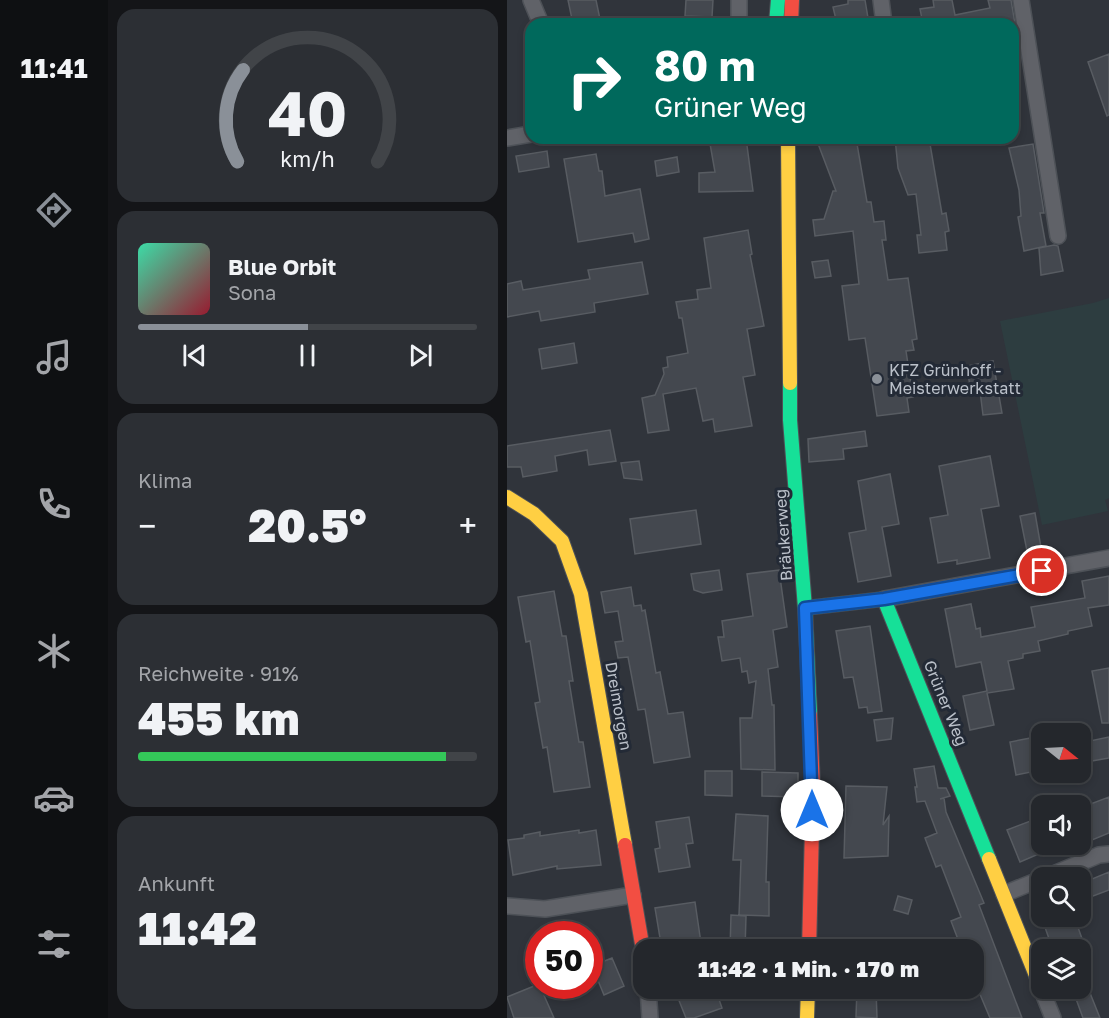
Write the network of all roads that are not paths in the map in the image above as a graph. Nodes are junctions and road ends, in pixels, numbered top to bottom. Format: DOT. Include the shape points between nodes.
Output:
graph roads {
  1 [pos="531,0"];
  2 [pos="739,0"];
  3 [pos="778,0"];
  4 [pos="792,0"];
  5 [pos="881,0"];
  6 [pos="1021,0"];
  7 [pos="538,18"];
  8 [pos="739,18"];
  9 [pos="776,18"];
  10 [pos="791,18"];
  11 [pos="883,18"];
  12 [pos="1020,39"];
  13 [pos="525,135"];
  14 [pos="507,138"];
  15 [pos="787,144"];
  16 [pos="1058,236"];
  17 [pos="507,497"];
  18 [pos="1109,558"];
  19 [pos="884,599"];
  20 [pos="805,608"];
  21 [pos="1109,854"];
  22 [pos="1070,867"];
  23 [pos="1031,883"];
  24 [pos="1004,894"];
  25 [pos="633,895"];
  26 [pos="507,906"];
  27 [pos="641,939"];
  28 [pos="809,939"];
  29 [pos="1031,963"];
  30 [pos="649,999"];
  31 [pos="808,999"];
  32 [pos="1045,999"];
  33 [pos="650,1018"];
  34 [pos="807,1018"];
  35 [pos="1053,1018"];
  1 -- 7 [label="street"];
  2 -- 8 [label="street"];
  3 -- 9 [label="street"];
  4 -- 10 [label="street"];
  5 -- 11 [label="street"];
  6 -- 12 [label="street"];
  12 -- 16 [label="street"];
  13 -- 14 [label="street"];
  15 -- 20 [label="street, Bräukerweg" via="791,420"];
  17 -- 25 [label="street, Dreimorgen" via="534,514 562,541 581,594"];
  18 -- 19 [label="street"];
  19 -- 20 [label="street"];
  19 -- 24 [label="street, Grüner Weg"];
  20 -- 28 [label="street, Bräukerweg" via="813,787"];
  21 -- 22 [label="street"];
  23 -- 24 [label="street"];
  24 -- 29 [label="street, Grüner Weg"];
  25 -- 26 [label="street" via="545,909"];
  25 -- 27 [label="street, Dreimorgen"];
  30 -- 33 [label="street"];
  31 -- 34 [label="street"];
  32 -- 35 [label="street, Grüner Weg"];
}
